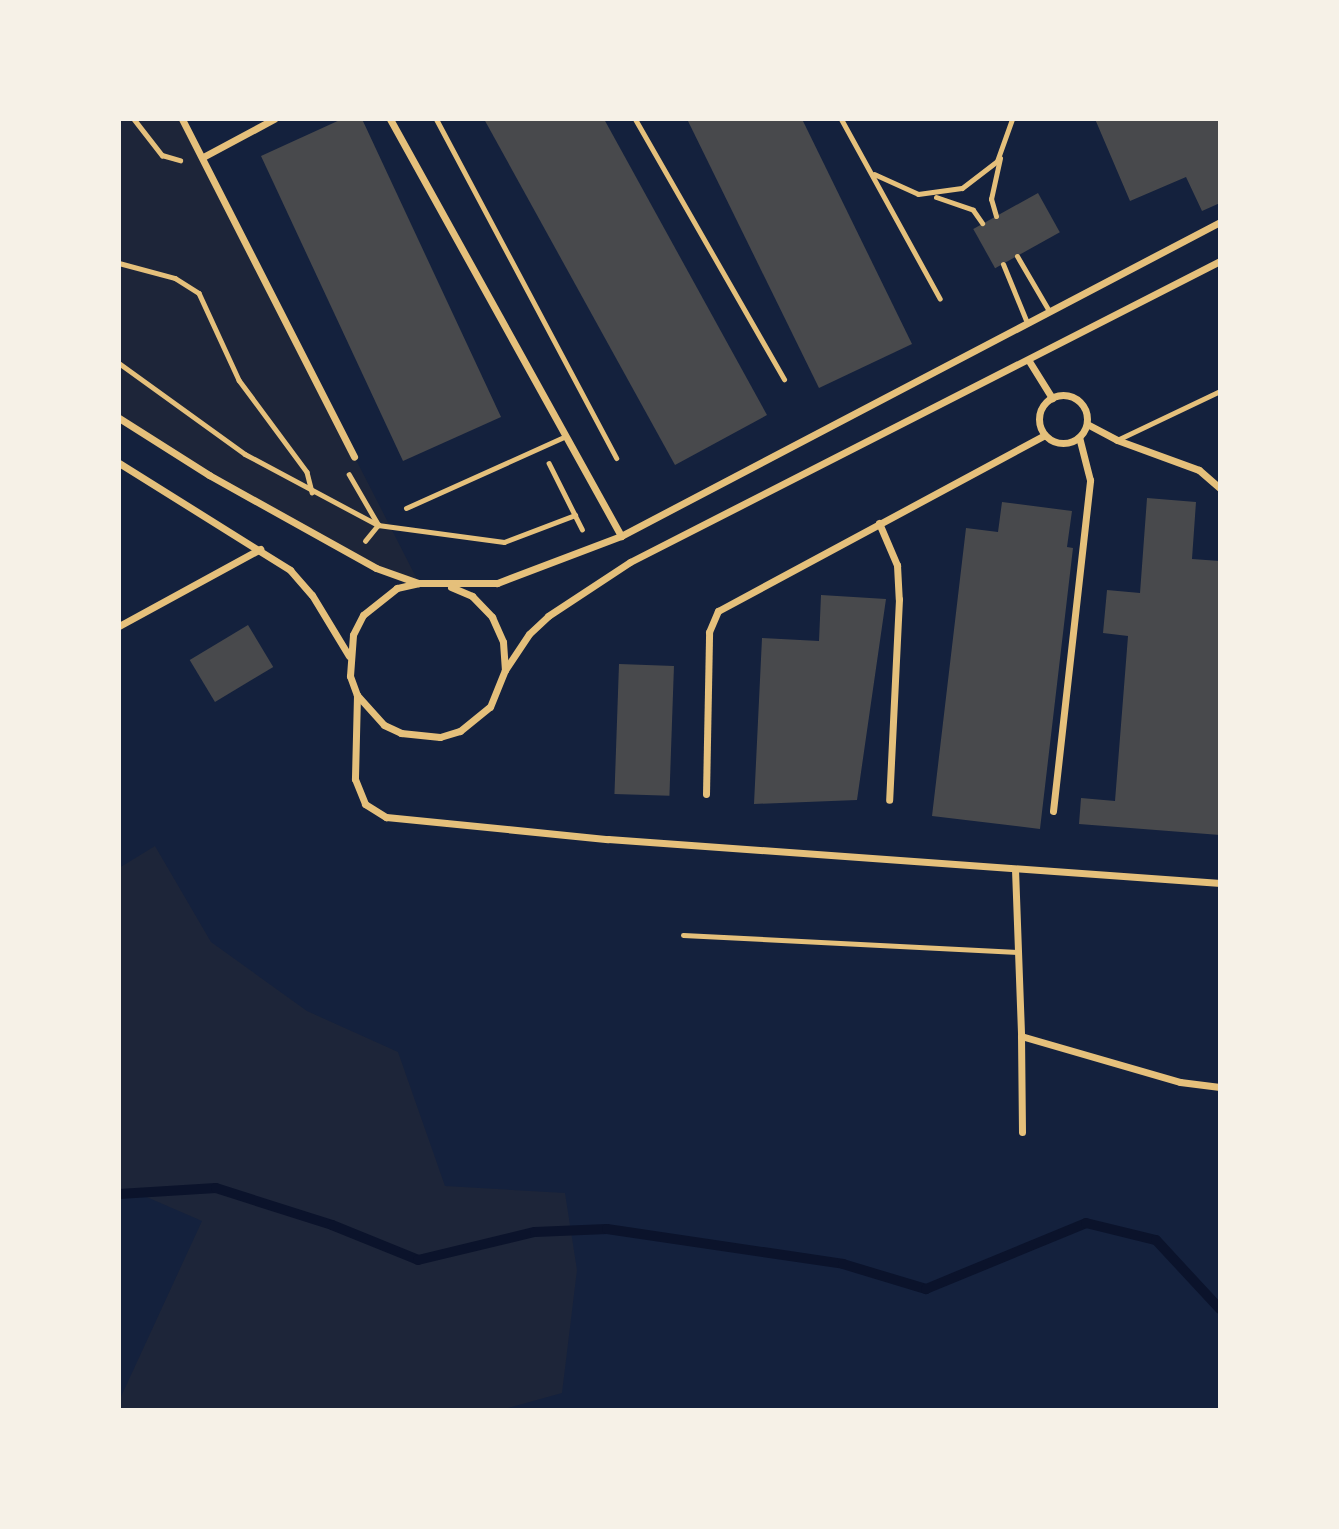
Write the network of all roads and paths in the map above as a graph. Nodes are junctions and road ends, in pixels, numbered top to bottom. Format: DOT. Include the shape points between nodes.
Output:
graph roads {
  1 [pos="134,119"];
  2 [pos="182,119"];
  3 [pos="274,119"];
  4 [pos="390,119"];
  5 [pos="436,119"];
  6 [pos="635,119"];
  7 [pos="841,119"];
  8 [pos="1012,119"];
  9 [pos="174,150"];
  10 [pos="1002,151"];
  11 [pos="202,157"];
  12 [pos="180,160"];
  13 [pos="869,170"];
  14 [pos="186,172"];
  15 [pos="929,195"];
  16 [pos="996,216"];
  17 [pos="1220,222"];
  18 [pos="982,223"];
  19 [pos="1017,256"];
  20 [pos="1220,261"];
  21 [pos="119,263"];
  22 [pos="1003,264"];
  23 [pos="940,299"];
  24 [pos="1048,309"];
  25 [pos="1026,320"];
  26 [pos="1029,361"];
  27 [pos="119,363"];
  28 [pos="784,379"];
  29 [pos="1220,391"];
  30 [pos="1052,398"];
  31 [pos="119,418"];
  32 [pos="1087,424"];
  33 [pos="1045,435"];
  34 [pos="1079,437"];
  35 [pos="564,438"];
  36 [pos="1116,440"];
  37 [pos="540,448"];
  38 [pos="354,457"];
  39 [pos="617,458"];
  40 [pos="119,463"];
  41 [pos="345,468"];
  42 [pos="1220,488"];
  43 [pos="312,493"];
  44 [pos="406,508"];
  45 [pos="575,514"];
  46 [pos="879,523"];
  47 [pos="377,525"];
  48 [pos="621,536"];
  49 [pos="261,549"];
  50 [pos="591,549"];
  51 [pos="354,555"];
  52 [pos="419,583"];
  53 [pos="447,585"];
  54 [pos="119,626"];
  55 [pos="349,656"];
  56 [pos="505,670"];
  57 [pos="357,695"];
  58 [pos="706,794"];
  59 [pos="889,800"];
  60 [pos="1053,811"];
  61 [pos="1015,869"];
  62 [pos="1220,883"];
  63 [pos="683,935"];
  64 [pos="1018,953"];
  65 [pos="1021,1036"];
  66 [pos="1220,1087"];
  67 [pos="1022,1132"];
  1 -- 12 [label="path" via="162,155"];
  2 -- 11 [label="street"];
  3 -- 11 [label="street"];
  4 -- 35 [label="street"];
  5 -- 39 [label="lane"];
  6 -- 28 [label="lane"];
  7 -- 13 [label="lane"];
  8 -- 10 [label="lane"];
  9 -- 12 [label="path"];
  10 -- 15 [label="lane" via="972,183"];
  10 -- 16 [label="lane" via="991,199"];
  11 -- 38 [label="street"];
  12 -- 14 [label="path"];
  13 -- 15 [label="lane" via="897,188"];
  13 -- 23 [label="lane"];
  15 -- 18 [label="lane" via="973,210"];
  17 -- 24 [label="street"];
  19 -- 24 [label="lane"];
  20 -- 26 [label="street"];
  21 -- 43 [label="path" via="176,278 199,293 239,380 307,472"];
  22 -- 25 [label="lane"];
  24 -- 25 [label="street"];
  25 -- 48 [label="street"];
  26 -- 30 [label="street"];
  26 -- 56 [label="street" via="630,562 548,616 529,634"];
  27 -- 43 [label="path" via="245,454"];
  29 -- 36 [label="lane"];
  30 -- 32 [label="street" via="1073,397 1082,404"];
  30 -- 33 [label="street" via="1039,414"];
  31 -- 51 [label="street" via="209,475"];
  32 -- 34 [label="street"];
  32 -- 36 [label="street"];
  33 -- 34 [label="street" via="1061,443"];
  33 -- 46 [label="street"];
  34 -- 60 [label="street" via="1090,480"];
  35 -- 37 [label="lane"];
  35 -- 48 [label="street"];
  36 -- 42 [label="street" via="1188,465"];
  37 -- 44 [label="lane"];
  37 -- 45 [label="path"];
  40 -- 49 [label="street"];
  41 -- 47 [label="path"];
  43 -- 47 [label="path"];
  45 -- 47 [label="path" via="505,542"];
  45 -- 50 [label="path"];
  46 -- 58 [label="street" via="718,611 709,632"];
  46 -- 59 [label="street" via="897,565 899,599"];
  47 -- 51 [label="path"];
  48 -- 50 [label="street"];
  49 -- 54 [label="street"];
  49 -- 55 [label="street" via="290,569 312,595"];
  50 -- 53 [label="street" via="497,583"];
  51 -- 52 [label="street"];
  52 -- 53 [label="street"];
  52 -- 55 [label="street" via="397,588 363,615"];
  53 -- 56 [label="street" via="472,597 492,617 503,642"];
  55 -- 57 [label="street"];
  56 -- 57 [label="street" via="490,706 460,731 440,737 401,733 384,725"];
  57 -- 61 [label="street" via="355,779 365,804 386,817 608,839"];
  61 -- 62 [label="street"];
  61 -- 64 [label="street"];
  63 -- 64 [label="lane"];
  64 -- 65 [label="street"];
  65 -- 66 [label="street" via="1180,1082"];
  65 -- 67 [label="street"];
}
